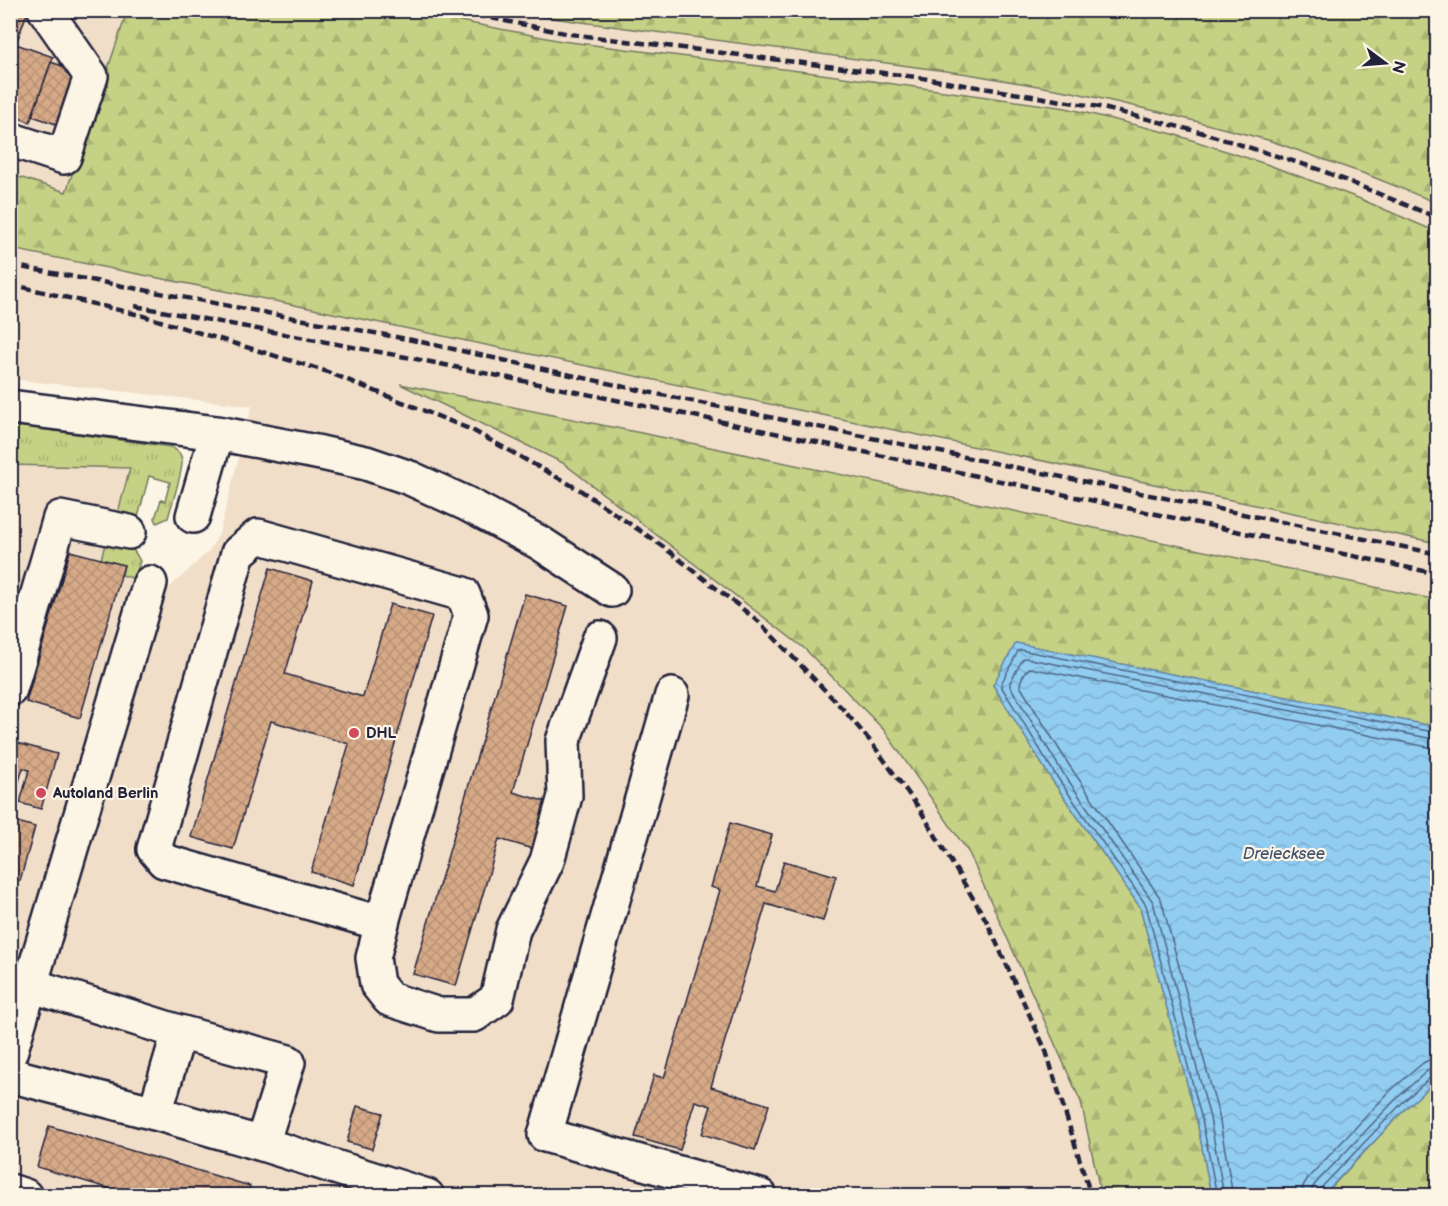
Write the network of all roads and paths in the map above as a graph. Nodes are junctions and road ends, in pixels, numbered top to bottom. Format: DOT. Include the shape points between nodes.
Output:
graph roads {
  1 [pos="45,10"];
  2 [pos="12,140"];
  3 [pos="10,406"];
  4 [pos="217,433"];
  5 [pos="129,532"];
  6 [pos="217,534"];
  7 [pos="150,583"];
  8 [pos="612,590"];
  9 [pos="600,638"];
  10 [pos="10,689"];
  11 [pos="672,695"];
  12 [pos="384,915"];
  13 [pos="30,985"];
  14 [pos="179,1032"];
  15 [pos="10,1053"];
  16 [pos="10,1075"];
  17 [pos="155,1113"];
  18 [pos="262,1144"];
  19 [pos="10,1191"];
  20 [pos="25,1196"];
  21 [pos="428,1196"];
  22 [pos="760,1196"];
  1 -- 2 [label="lane" via="91,75 64,157"];
  3 -- 4 [label="lane"];
  4 -- 6 [label="lane"];
  4 -- 8 [label="lane" via="366,463 410,478 540,543"];
  5 -- 10 [label="lane" via="60,518"];
  6 -- 12 [label="lane" via="154,849 164,861 209,874 366,919"];
  6 -- 12 [label="lane" via="258,536 463,594 471,615"];
  7 -- 13 [label="lane"];
  9 -- 12 [label="lane" via="563,741 565,796 547,861 513,930 497,999 474,1015 439,1015 389,999 377,984 373,958"];
  11 -- 22 [label="lane" via="545,1135"];
  13 -- 14 [label="lane"];
  13 -- 15 [label="lane"];
  14 -- 17 [label="lane"];
  14 -- 18 [label="lane" via="288,1062"];
  16 -- 17 [label="lane"];
  17 -- 18 [label="lane"];
  18 -- 21 [label="lane"];
  19 -- 20 [label="lane"];
}
